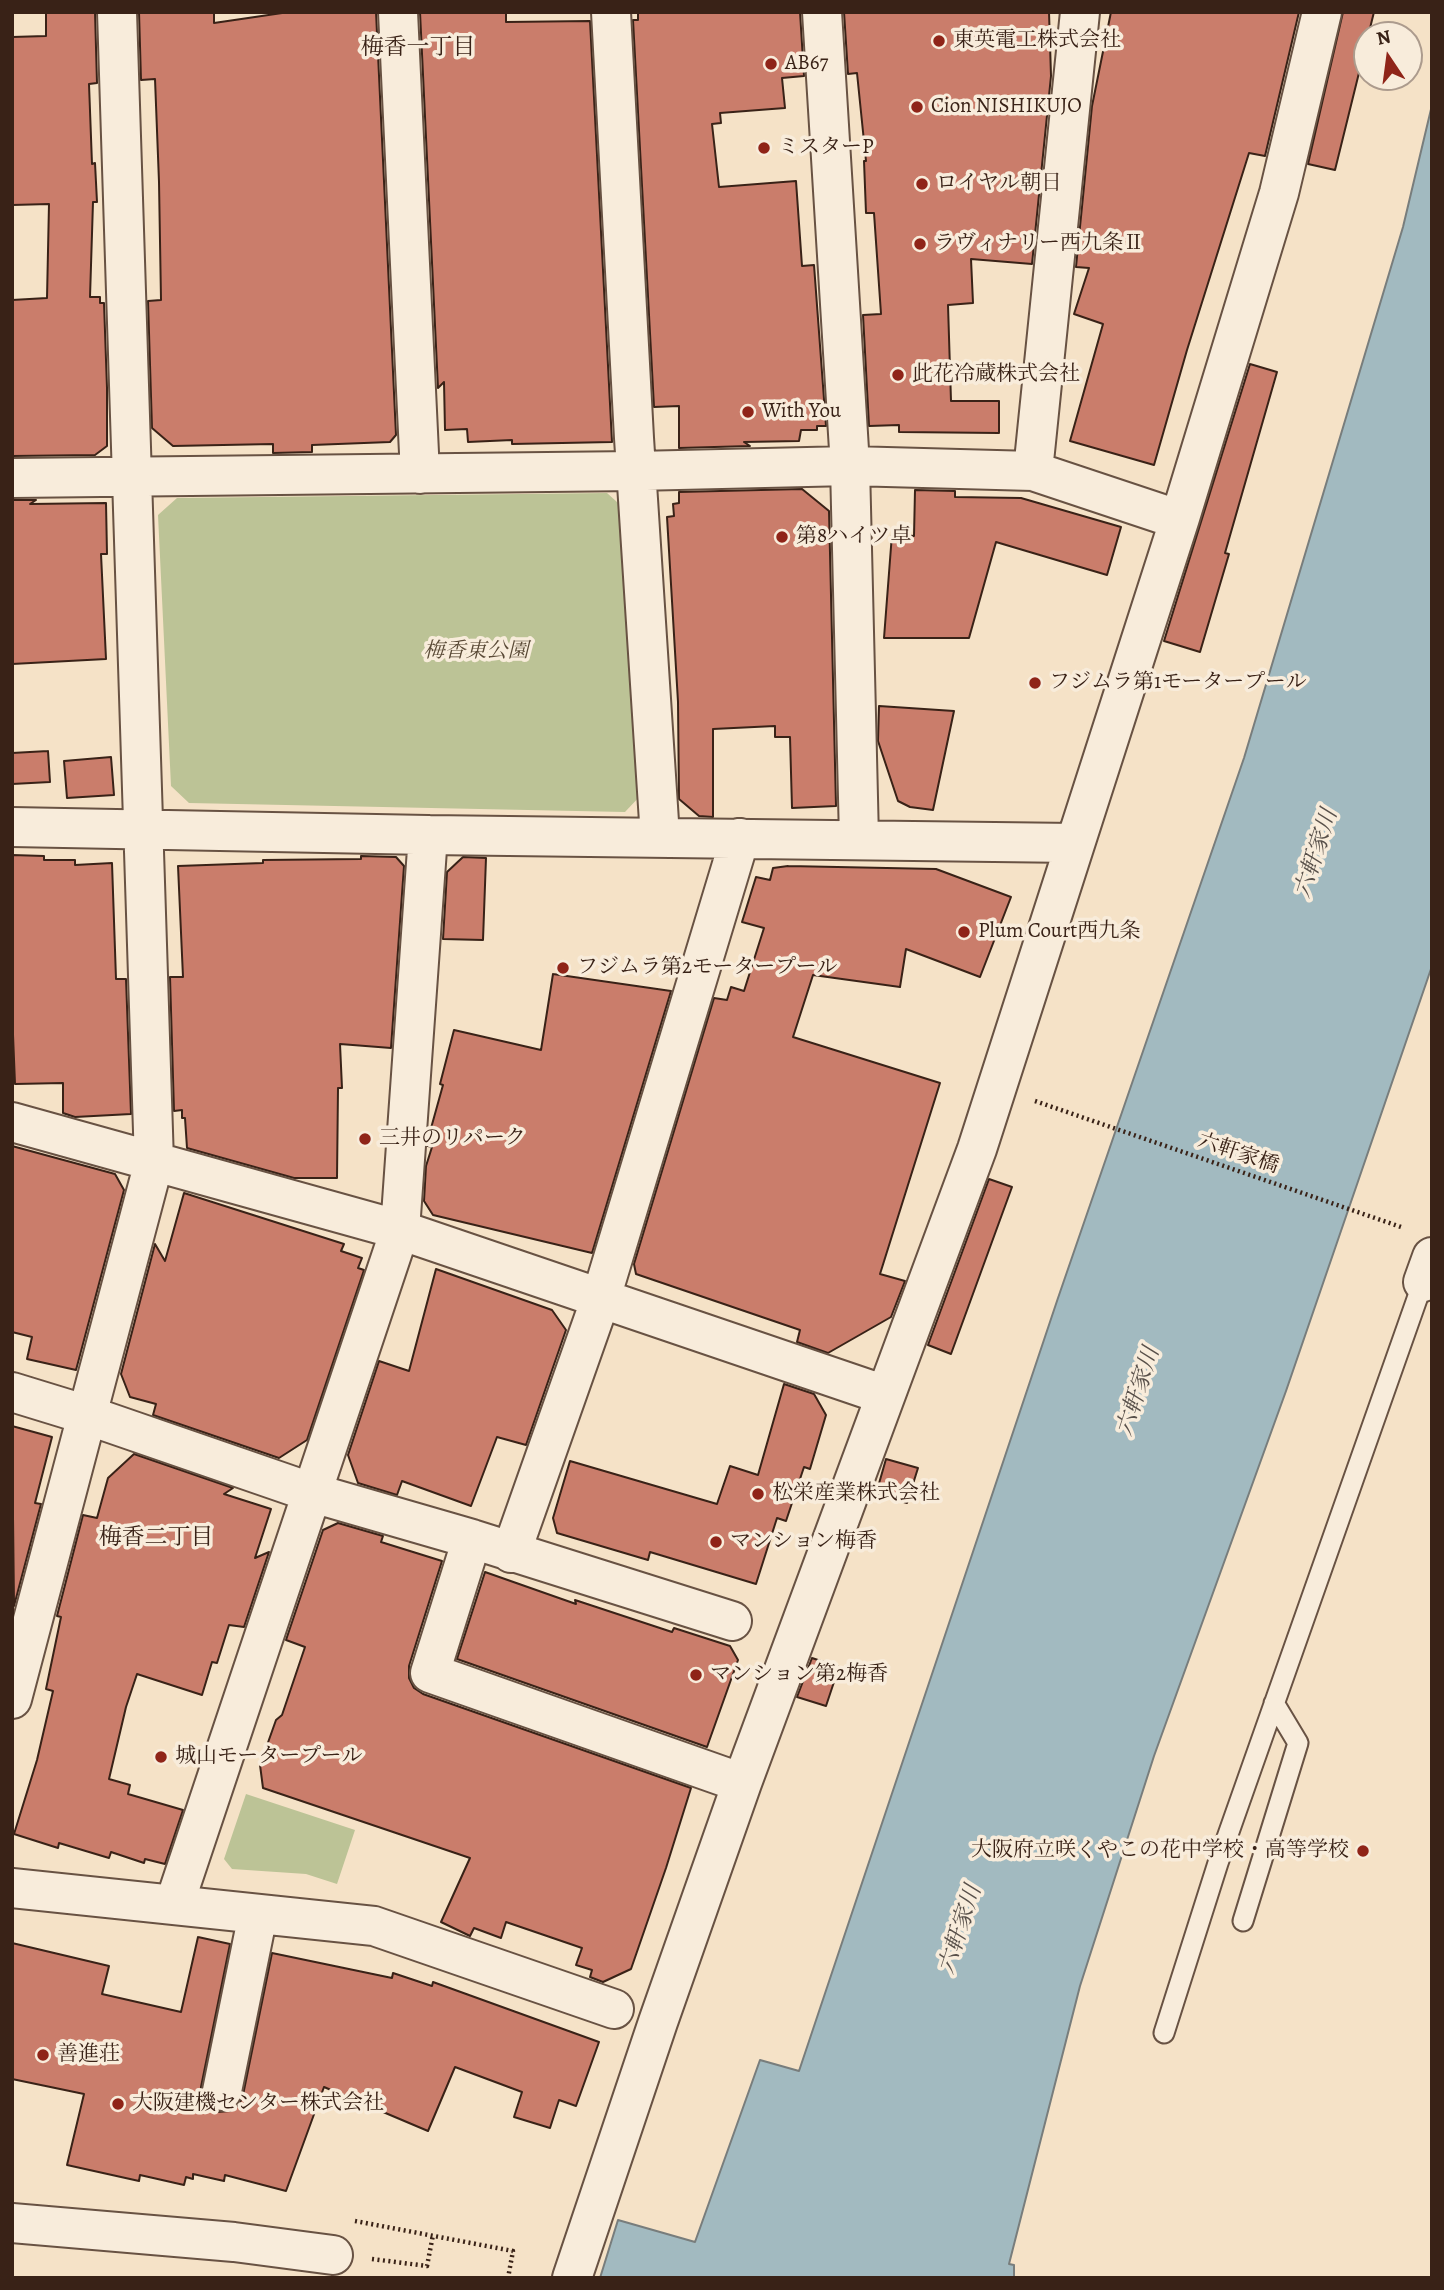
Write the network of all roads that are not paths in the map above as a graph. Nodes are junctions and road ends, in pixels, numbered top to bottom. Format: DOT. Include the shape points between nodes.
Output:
graph roads {
  1 [pos="117,12"];
  2 [pos="398,12"];
  3 [pos="611,12"];
  4 [pos="822,12"];
  5 [pos="1080,12"];
  6 [pos="1322,12"];
  7 [pos="850,466"];
  8 [pos="636,471"];
  9 [pos="1033,471"];
  10 [pos="421,474"];
  11 [pos="131,475"];
  12 [pos="12,478"];
  13 [pos="1181,518"];
  14 [pos="12,827"];
  15 [pos="144,830"];
  16 [pos="428,835"];
  17 [pos="660,836"];
  18 [pos="740,838"];
  19 [pos="859,839"];
  20 [pos="1075,843"];
  21 [pos="12,1122"];
  22 [pos="154,1163"];
  23 [pos="400,1230"];
  24 [pos="1427,1270"];
  25 [pos="601,1298"];
  26 [pos="12,1392"];
  27 [pos="885,1395"];
  28 [pos="87,1415"];
  29 [pos="313,1493"];
  30 [pos="472,1539"];
  31 [pos="511,1553"];
  32 [pos="732,1621"];
  33 [pos="12,1699"];
  34 [pos="1275,1703"];
  35 [pos="742,1783"];
  36 [pos="12,1888"];
  37 [pos="174,1905"];
  38 [pos="258,1914"];
  39 [pos="1243,1921"];
  40 [pos="614,2009"];
  41 [pos="1164,2033"];
  42 [pos="222,2091"];
  43 [pos="12,2223"];
  44 [pos="332,2255"];
  45 [pos="572,2278"];
  1 -- 11 [label="street"];
  2 -- 10 [label="street"];
  3 -- 8 [label="street"];
  4 -- 7 [label="street"];
  5 -- 9 [label="street"];
  6 -- 13 [label="street" via="1279,193"];
  7 -- 8 [label="street"];
  7 -- 9 [label="street"];
  7 -- 19 [label="street"];
  8 -- 10 [label="street"];
  8 -- 17 [label="street"];
  9 -- 13 [label="street"];
  10 -- 11 [label="street"];
  11 -- 12 [label="street"];
  11 -- 15 [label="street"];
  13 -- 20 [label="street"];
  14 -- 15 [label="street"];
  15 -- 16 [label="street"];
  15 -- 22 [label="street"];
  16 -- 17 [label="street"];
  16 -- 23 [label="street"];
  17 -- 18 [label="street"];
  18 -- 19 [label="street"];
  18 -- 25 [label="street"];
  19 -- 20 [label="street"];
  20 -- 27 [label="street" via="977,1149"];
  21 -- 22 [label="street"];
  22 -- 23 [label="street"];
  22 -- 28 [label="street"];
  23 -- 25 [label="street"];
  23 -- 29 [label="street"];
  24 -- 34 [label="lane"];
  25 -- 27 [label="street"];
  25 -- 31 [label="street"];
  26 -- 28 [label="street"];
  27 -- 35 [label="street"];
  28 -- 29 [label="street"];
  28 -- 33 [label="street"];
  29 -- 30 [label="street"];
  29 -- 37 [label="street"];
  30 -- 31 [label="street"];
  30 -- 35 [label="street" via="430,1673"];
  31 -- 32 [label="street"];
  34 -- 39 [label="lane" via="1298,1743"];
  34 -- 41 [label="lane"];
  35 -- 45 [label="street"];
  36 -- 37 [label="street"];
  37 -- 38 [label="street"];
  38 -- 40 [label="street" via="374,1926"];
  38 -- 42 [label="street"];
  43 -- 44 [label="street"];
}
